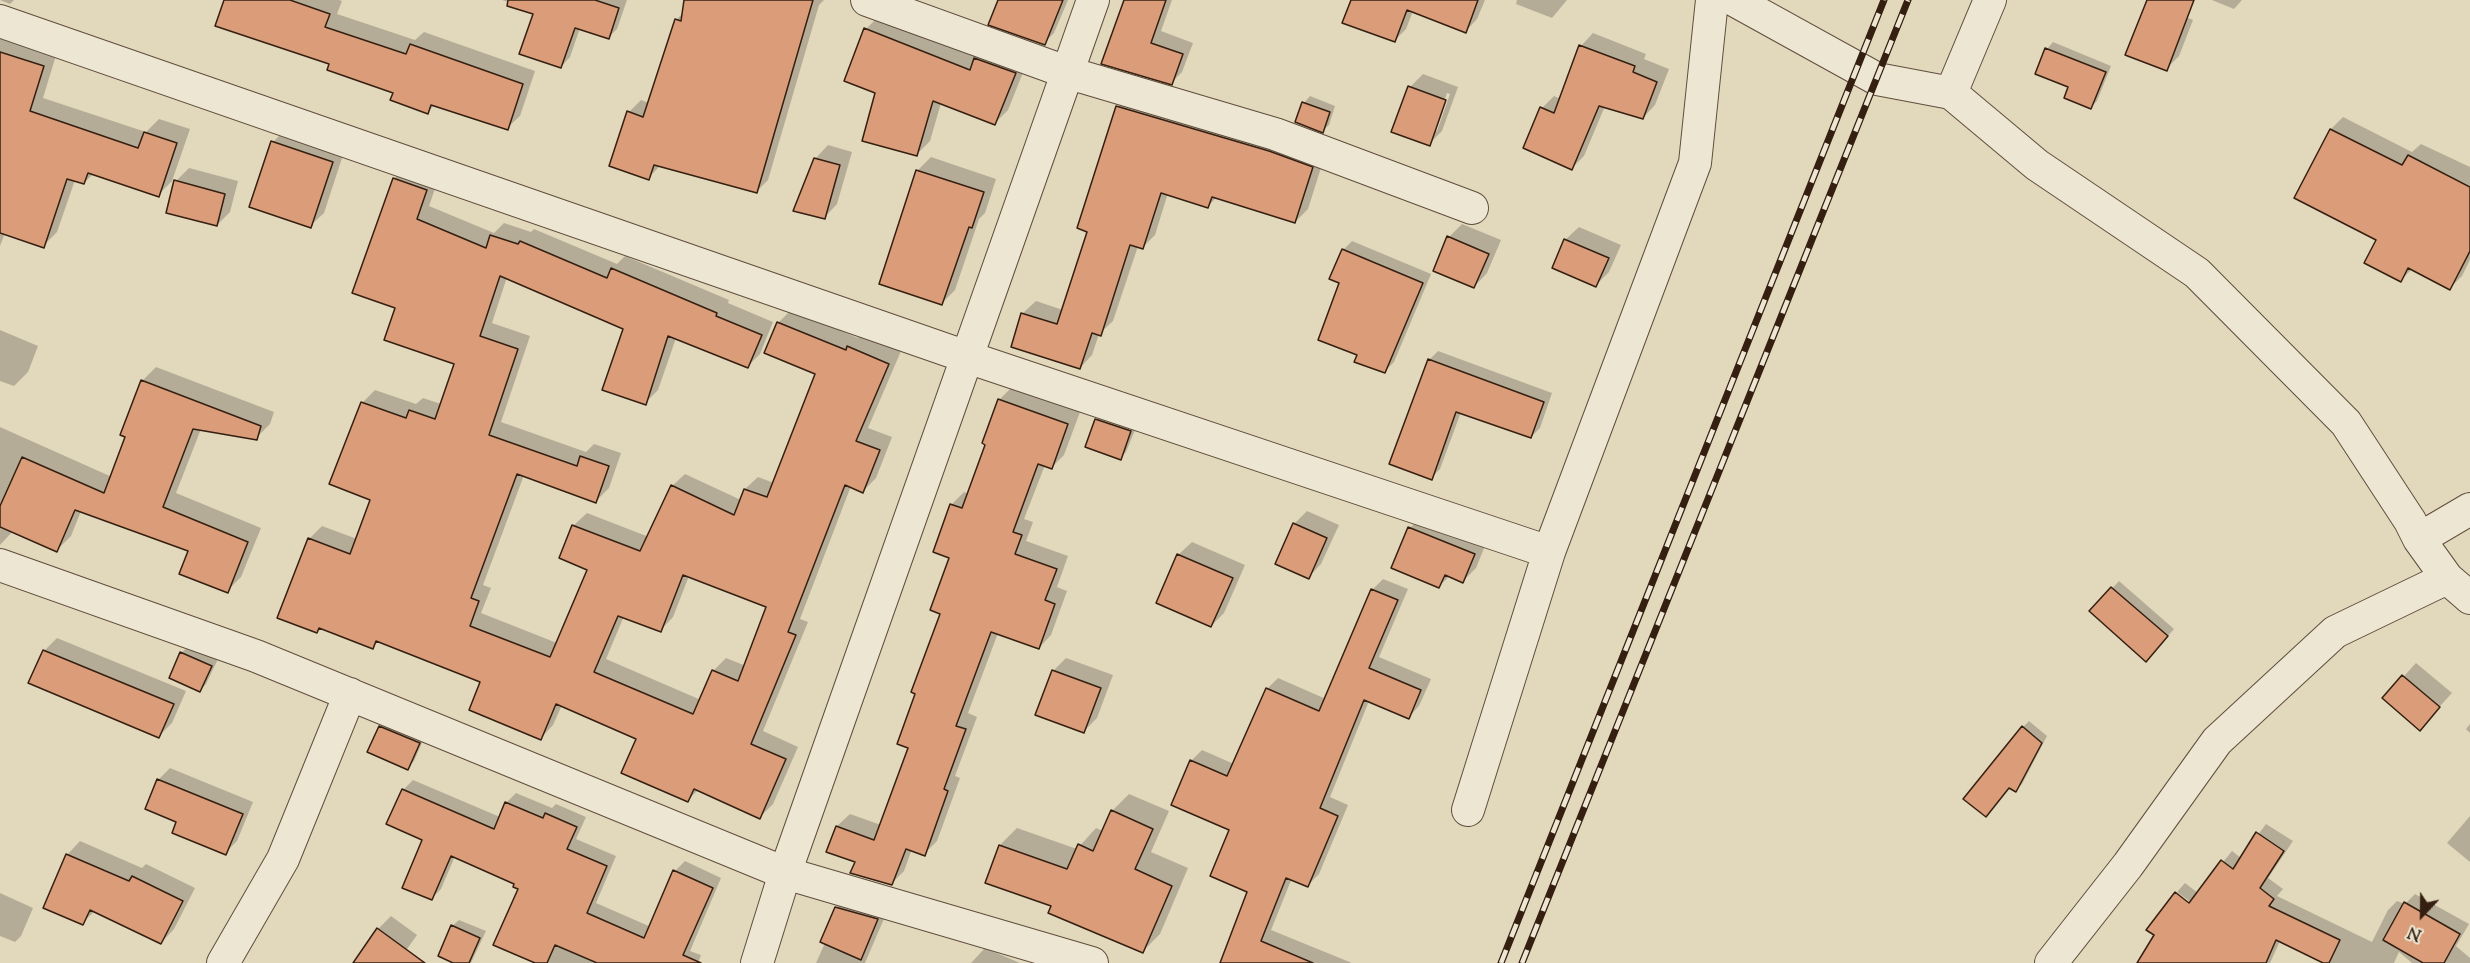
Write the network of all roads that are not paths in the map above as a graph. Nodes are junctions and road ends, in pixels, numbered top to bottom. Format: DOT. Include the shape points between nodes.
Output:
graph roads {
  1 [pos="867,0"];
  2 [pos="1093,0"];
  3 [pos="1712,0"];
  4 [pos="1734,0"];
  5 [pos="1990,0"];
  6 [pos="0,21"];
  7 [pos="1069,73"];
  8 [pos="1951,93"];
  9 [pos="1472,208"];
  10 [pos="967,357"];
  11 [pos="2470,509"];
  12 [pos="2418,539"];
  13 [pos="1549,552"];
  14 [pos="0,565"];
  15 [pos="2458,588"];
  16 [pos="350,694"];
  17 [pos="1468,810"];
  18 [pos="785,873"];
  19 [pos="223,963"];
  20 [pos="757,963"];
  21 [pos="1092,963"];
  22 [pos="2051,963"];
  1 -- 7 [label="street"];
  2 -- 7 [label="street"];
  3 -- 13 [label="street" via="1695,163"];
  4 -- 8 [label="street" via="1877,79"];
  5 -- 8 [label="street"];
  6 -- 10 [label="street"];
  7 -- 9 [label="street" via="1275,134"];
  7 -- 10 [label="street"];
  8 -- 12 [label="street" via="2037,165 2197,273 2346,423 2410,520"];
  10 -- 13 [label="street"];
  10 -- 18 [label="street"];
  11 -- 12 [label="street"];
  12 -- 15 [label="street"];
  13 -- 17 [label="street"];
  14 -- 16 [label="street" via="256,656"];
  15 -- 22 [label="street" via="2335,632 2217,741"];
  16 -- 18 [label="street"];
  16 -- 19 [label="street" via="283,859"];
  18 -- 20 [label="street"];
  18 -- 21 [label="street"];
}
